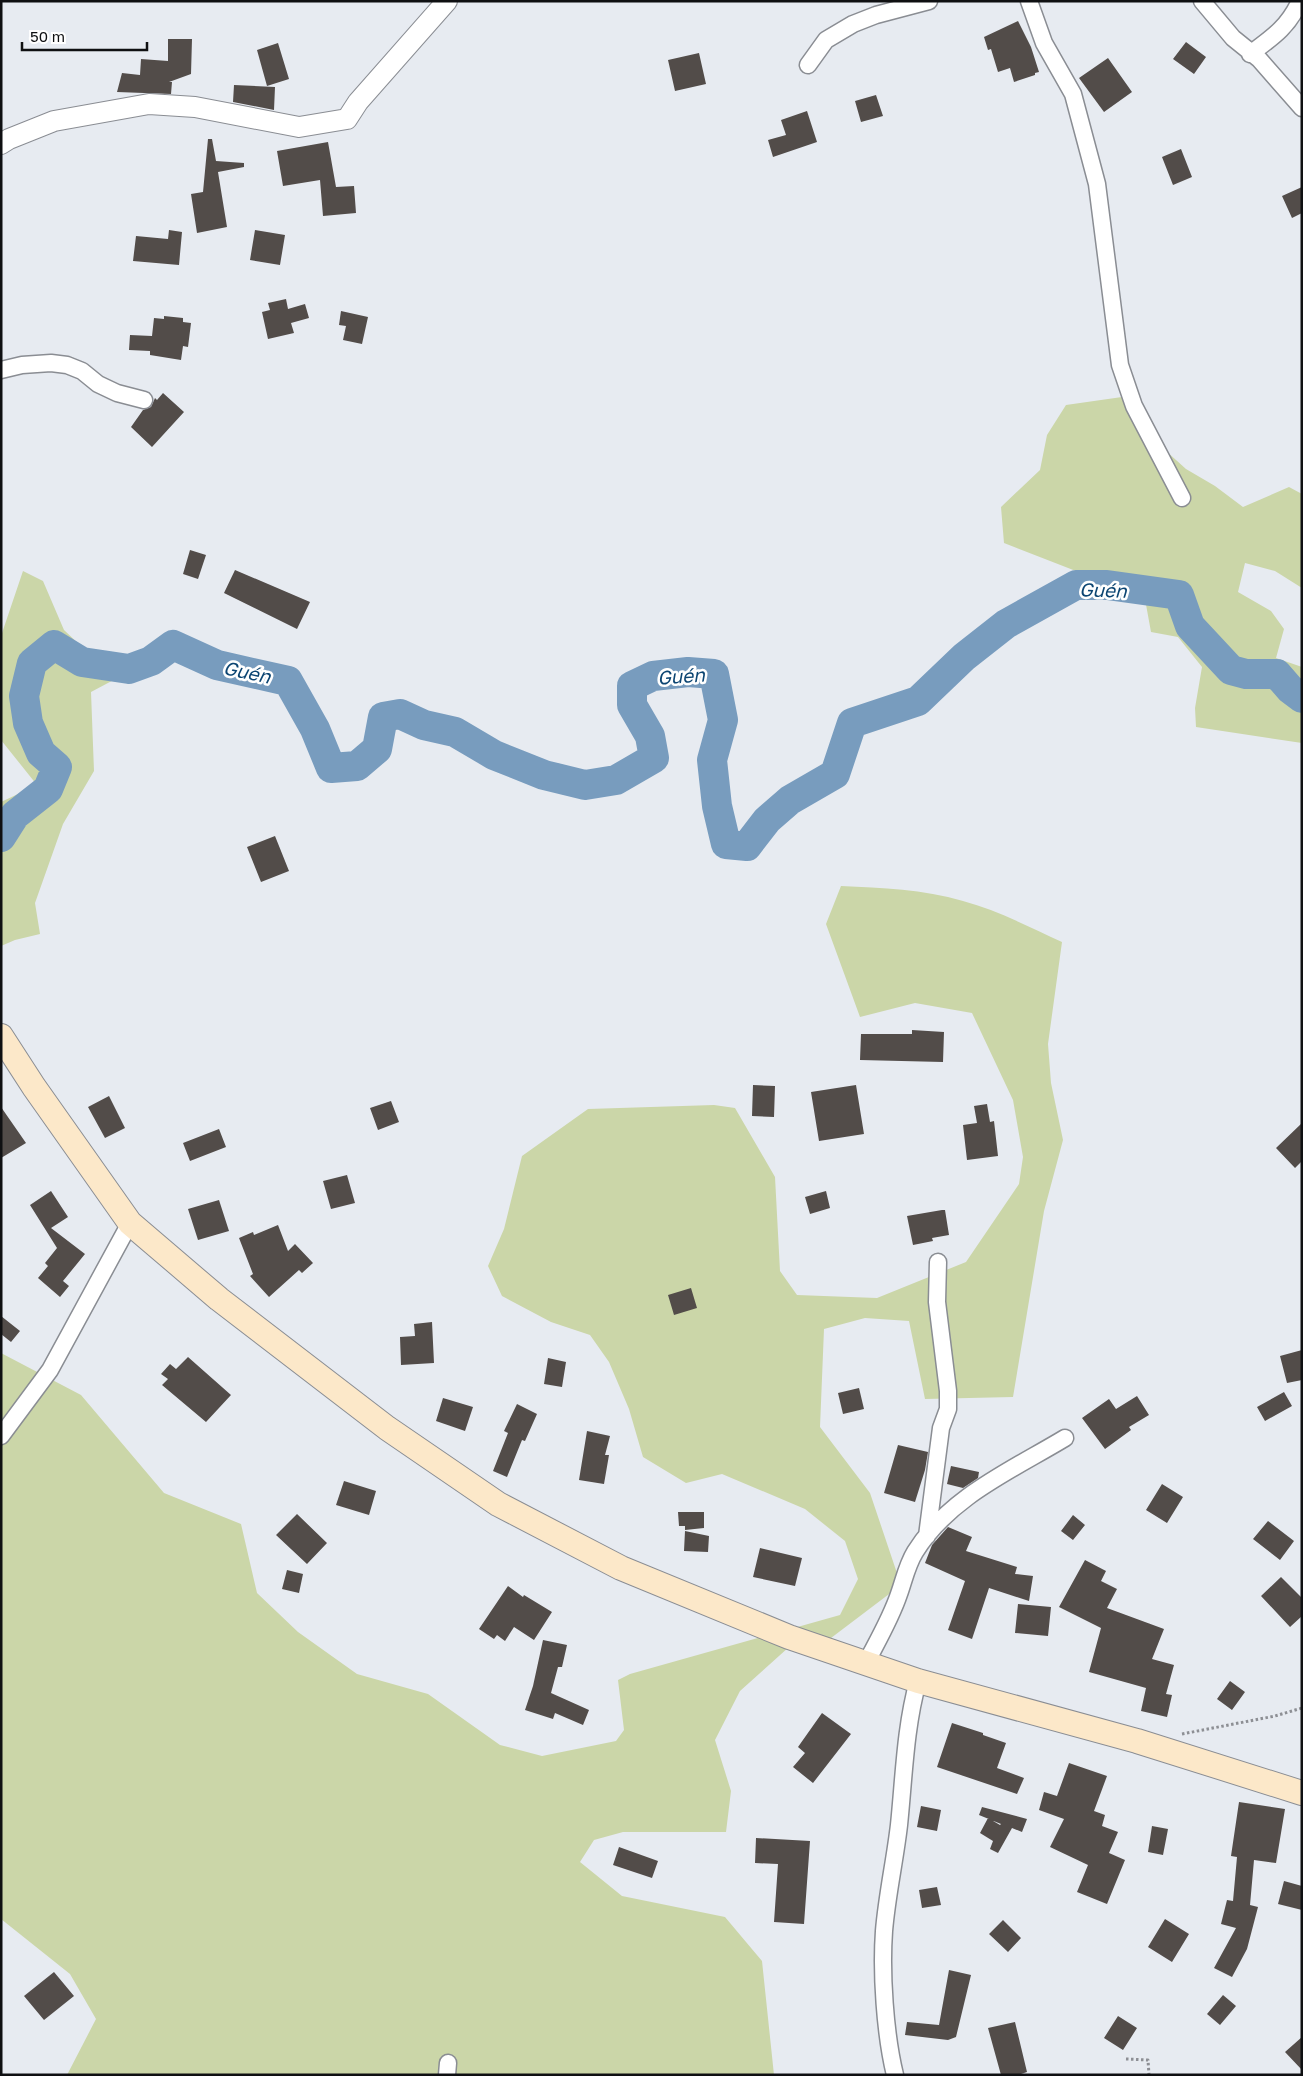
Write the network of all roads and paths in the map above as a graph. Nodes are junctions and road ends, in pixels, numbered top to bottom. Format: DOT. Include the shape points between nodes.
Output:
graph roads {
  1 [pos="447,1"];
  2 [pos="929,1"];
  3 [pos="1029,1"];
  4 [pos="1202,1"];
  5 [pos="1300,1"];
  6 [pos="1250,54"];
  7 [pos="808,65"];
  8 [pos="1302,108"];
  9 [pos="1,144"];
  10 [pos="1,370"];
  11 [pos="144,400"];
  12 [pos="1182,498"];
  13 [pos="1,1036"];
  14 [pos="130,1223"];
  15 [pos="938,1262"];
  16 [pos="1,1436"];
  17 [pos="1065,1438"];
  18 [pos="927,1536"];
  19 [pos="866,1662"];
  20 [pos="918,1681"];
  21 [pos="1302,1708"];
  22 [pos="1172,1735"];
  23 [pos="1302,1793"];
  24 [pos="1126,2059"];
  25 [pos="895,2075"];
  26 [pos="1149,2075"];
  1 -- 9 [label="street" via="358,102 347,119 299,127 195,107 149,104 54,121"];
  2 -- 7 [label="street" via="853,24 826,40"];
  3 -- 12 [label="street" via="1044,43 1073,94 1097,184 1120,365 1134,406"];
  4 -- 6 [label="street"];
  5 -- 6 [label="street" via="1291,20"];
  6 -- 8 [label="street" via="1259,59"];
  10 -- 11 [label="street" via="22,365 67,365 117,393"];
  13 -- 14 [label="main road"];
  14 -- 16 [label="street" via="50,1370"];
  14 -- 19 [label="main road" via="219,1299 387,1428 498,1504 621,1568 789,1637"];
  15 -- 18 [label="street" via="937,1302 948,1410 941,1428"];
  17 -- 18 [label="street" via="987,1482 964,1499"];
  18 -- 19 [label="street" via="908,1567 899,1595"];
  19 -- 20 [label="main road"];
  20 -- 23 [label="main road" via="1137,1741"];
  20 -- 25 [label="street" via="907,1730 896,1850 884,1932 889,2038"];
  21 -- 22 [label="path"];
  24 -- 26 [label="path" via="1148,2060"];
}
